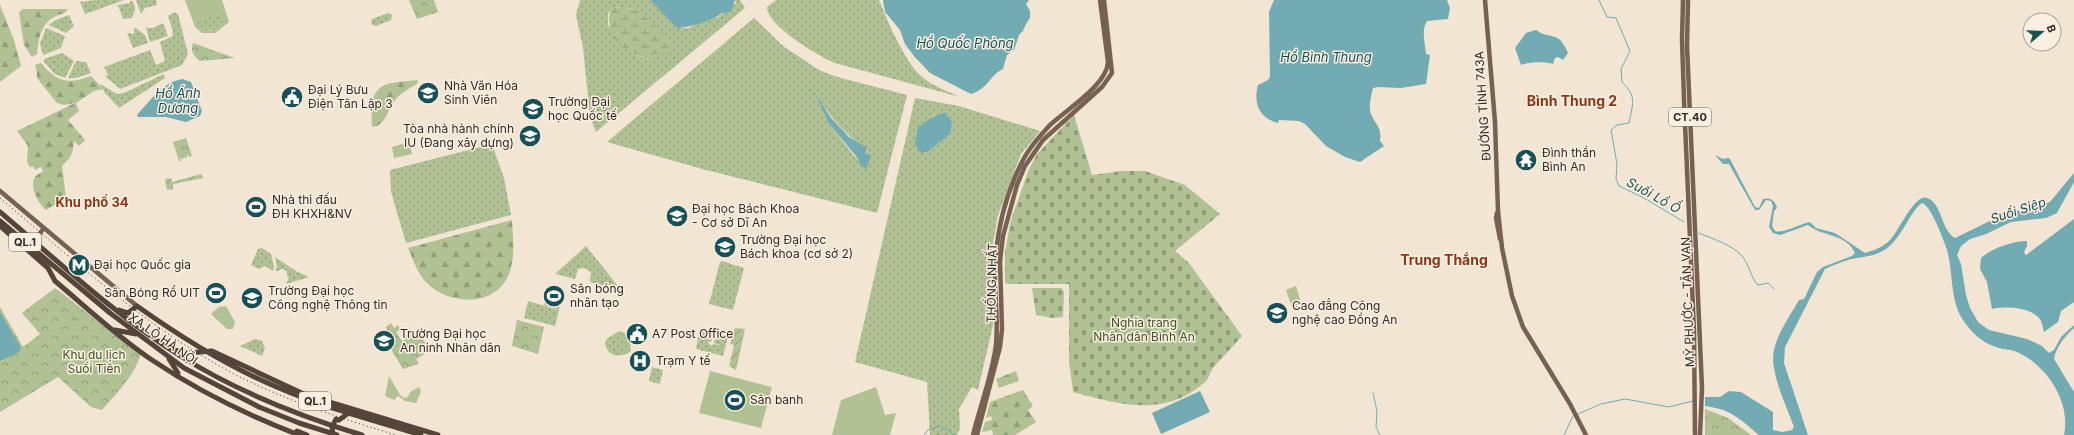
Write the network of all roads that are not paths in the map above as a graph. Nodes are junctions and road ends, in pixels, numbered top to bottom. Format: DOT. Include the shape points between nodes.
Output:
graph roads {
  1 [pos="1100,0"];
  2 [pos="1104,0"];
  3 [pos="1485,0"];
  4 [pos="1683,0"];
  5 [pos="1688,0"];
  6 [pos="1685,39"];
  7 [pos="1106,79"];
  8 [pos="0,192"];
  9 [pos="0,212"];
  10 [pos="0,221"];
  11 [pos="0,226"];
  12 [pos="44,228"];
  13 [pos="1693,233"];
  14 [pos="34,241"];
  15 [pos="39,256"];
  16 [pos="50,263"];
  17 [pos="58,284"];
  18 [pos="995,287"];
  19 [pos="1001,287"];
  20 [pos="137,306"];
  21 [pos="116,310"];
  22 [pos="114,329"];
  23 [pos="138,334"];
  24 [pos="170,348"];
  25 [pos="205,351"];
  26 [pos="166,355"];
  27 [pos="171,370"];
  28 [pos="178,373"];
  29 [pos="194,385"];
  30 [pos="348,410"];
  31 [pos="274,424"];
  32 [pos="299,435"];
  33 [pos="307,435"];
  34 [pos="333,435"];
  35 [pos="337,435"];
  36 [pos="362,435"];
  37 [pos="421,435"];
  38 [pos="438,435"];
  39 [pos="973,435"];
  40 [pos="977,435"];
  41 [pos="1586,435"];
  42 [pos="1695,435"];
  43 [pos="1700,435"];
  1 -- 7 [label="main road" via="1108,62"];
  2 -- 7 [label="main road" via="1112,65 1112,73"];
  3 -- 41 [label="main road, ĐƯỜNG TỈNH 743A" via="1495,122 1498,236 1512,296 1523,328"];
  4 -- 6 [label="main road, MỸ PHƯỚC - TÂN VẠN / CT.40"];
  5 -- 6 [label="main road, MỸ PHƯỚC - TÂN VẠN / CT.40"];
  6 -- 13 [label="main road, MỸ PHƯỚC - TÂN VẠN / CT.40"];
  7 -- 18 [label="main road, THỐNG NHẤT" via="1040,135 1021,164 998,234"];
  7 -- 19 [label="main road, THỐNG NHẤT" via="1050,132 1034,150 1025,166 1003,236 1000,261"];
  8 -- 12 [label="main road"];
  9 -- 14 [label="highway, XA LỘ HÀ NỘI / QL.1"];
  10 -- 15 [label="highway, XA LỘ HÀ NỘI / QL.1"];
  11 -- 15 [label="highway, XA LỘ HÀ NỘI / QL.1"];
  12 -- 14 [label="main road"];
  12 -- 20 [label="main road"];
  13 -- 42 [label="main road, MỸ PHƯỚC - TÂN VẠN"];
  13 -- 43 [label="main road, MỸ PHƯỚC - TÂN VẠN" via="1702,388"];
  14 -- 21 [label="highway, XA LỘ HÀ NỘI / QL.1"];
  15 -- 16 [label="highway, XA LỘ HÀ NỘI / QL.1"];
  15 -- 17 [label="highway, XA LỘ HÀ NỘI / QL.1"];
  16 -- 17 [label="highway"];
  16 -- 23 [label="highway, XA LỘ HÀ NỘI / QL.1"];
  17 -- 22 [label="highway, XA LỘ HÀ NỘI / QL.1"];
  18 -- 19 [label="main road"];
  18 -- 39 [label="main road, THỐNG NHẤT" via="996,346"];
  19 -- 40 [label="main road, THỐNG NHẤT" via="1000,347"];
  20 -- 21 [label="highway, XA LỘ HÀ NỘI" via="128,313"];
  20 -- 25 [label="highway, XA LỘ HÀ NỘI / QL.1"];
  21 -- 24 [label="highway, XA LỘ HÀ NỘI / QL.1"];
  22 -- 23 [label="highway"];
  22 -- 27 [label="highway, XA LỘ HÀ NỘI / QL.1"];
  23 -- 26 [label="highway, XA LỘ HÀ NỘI / QL.1"];
  24 -- 25 [label="highway" via="188,353"];
  24 -- 36 [label="highway, XA LỘ HÀ NỘI / QL.1" via="194,364 278,406"];
  25 -- 30 [label="highway, XA LỘ HÀ NỘI / QL.1" via="215,353 306,395"];
  26 -- 28 [label="highway"];
  26 -- 35 [label="highway, XA LỘ HÀ NỘI / QL.1" via="184,368 259,407"];
  27 -- 28 [label="highway, XA LỘ HÀ NỘI / QL.1"];
  27 -- 29 [label="highway, XA LỘ HÀ NỘI / QL.1"];
  28 -- 29 [label="highway, XA LỘ HÀ NỘI / QL.1"];
  29 -- 31 [label="highway, XA LỘ HÀ NỘI / QL.1"];
  30 -- 34 [label="highway, bridge" via="336,419 332,427"];
  30 -- 35 [label="highway" via="335,428"];
  30 -- 37 [label="highway, XA LỘ HÀ NỘI / QL.1"];
  30 -- 38 [label="highway, XA LỘ HÀ NỘI / QL.1"];
  31 -- 32 [label="highway, XA LỘ HÀ NỘI / QL.1"];
  31 -- 33 [label="highway, XA LỘ HÀ NỘI / QL.1"];
}
